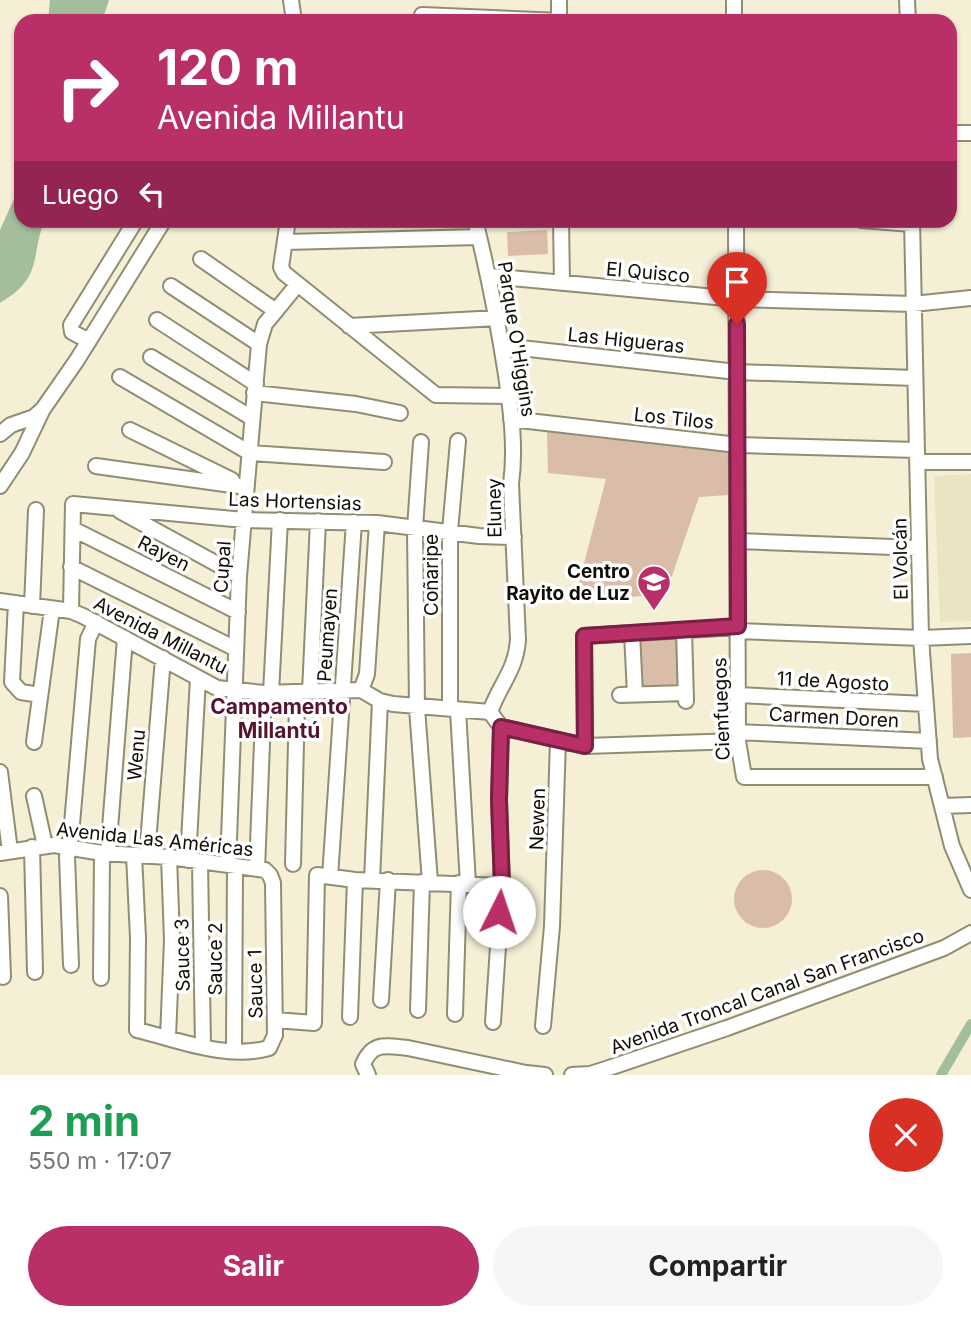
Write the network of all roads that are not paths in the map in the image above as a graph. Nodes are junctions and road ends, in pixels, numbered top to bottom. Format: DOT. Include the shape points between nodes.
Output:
graph roads {
  1 [pos="422,12"];
  2 [pos="453,14"];
  3 [pos="131,228"];
  4 [pos="159,228"];
  5 [pos="287,228"];
  6 [pos="477,228"];
  7 [pos="561,228"];
  8 [pos="736,228"];
  9 [pos="912,228"];
  10 [pos="479,237"];
  11 [pos="285,242"];
  12 [pos="122,244"];
  13 [pos="140,256"];
  14 [pos="201,260"];
  15 [pos="490,276"];
  16 [pos="562,283"];
  17 [pos="297,285"];
  18 [pos="171,286"];
  19 [pos="971,298"];
  20 [pos="737,299"];
  21 [pos="913,303"];
  22 [pos="276,311"];
  23 [pos="498,318"];
  24 [pos="157,320"];
  25 [pos="349,326"];
  26 [pos="89,341"];
  27 [pos="259,344"];
  28 [pos="502,346"];
  29 [pos="150,357"];
  30 [pos="737,372"];
  31 [pos="120,377"];
  32 [pos="915,378"];
  33 [pos="255,388"];
  34 [pos="509,396"];
  35 [pos="43,409"];
  36 [pos="400,412"];
  37 [pos="252,418"];
  38 [pos="511,419"];
  39 [pos="130,430"];
  40 [pos="0,433"];
  41 [pos="458,441"];
  42 [pos="421,442"];
  43 [pos="738,444"];
  44 [pos="250,453"];
  45 [pos="917,456"];
  46 [pos="971,461"];
  47 [pos="384,462"];
  48 [pos="513,465"];
  49 [pos="96,466"];
  50 [pos="0,486"];
  51 [pos="246,486"];
  52 [pos="114,508"];
  53 [pos="36,510"];
  54 [pos="244,520"];
  55 [pos="280,520"];
  56 [pos="318,521"];
  57 [pos="355,522"];
  58 [pos="377,523"];
  59 [pos="73,528"];
  60 [pos="415,528"];
  61 [pos="450,531"];
  62 [pos="514,537"];
  63 [pos="738,541"];
  64 [pos="919,548"];
  65 [pos="71,567"];
  66 [pos="239,576"];
  67 [pos="0,601"];
  68 [pos="16,603"];
  69 [pos="32,606"];
  70 [pos="52,609"];
  71 [pos="71,611"];
  72 [pos="238,612"];
  73 [pos="96,622"];
  74 [pos="738,629"];
  75 [pos="684,630"];
  76 [pos="632,633"];
  77 [pos="971,636"];
  78 [pos="125,638"];
  79 [pos="921,638"];
  80 [pos="236,649"];
  81 [pos="163,659"];
  82 [pos="198,678"];
  83 [pos="342,690"];
  84 [pos="361,690"];
  85 [pos="234,691"];
  86 [pos="306,692"];
  87 [pos="268,693"];
  88 [pos="635,694"];
  89 [pos="40,695"];
  90 [pos="620,695"];
  91 [pos="738,695"];
  92 [pos="380,701"];
  93 [pos="926,704"];
  94 [pos="417,708"];
  95 [pos="454,710"];
  96 [pos="490,712"];
  97 [pos="501,727"];
  98 [pos="738,736"];
  99 [pos="558,740"];
  100 [pos="929,741"];
  101 [pos="34,742"];
  102 [pos="585,746"];
  103 [pos="0,772"];
  104 [pos="935,777"];
  105 [pos="34,796"];
  106 [pos="971,805"];
  107 [pos="942,806"];
  108 [pos="38,847"];
  109 [pos="70,848"];
  110 [pos="5,852"];
  111 [pos="105,854"];
  112 [pos="141,855"];
  113 [pos="169,857"];
  114 [pos="194,861"];
  115 [pos="293,864"];
  116 [pos="232,866"];
  117 [pos="261,869"];
  118 [pos="324,876"];
  119 [pos="355,880"];
  120 [pos="372,880"];
  121 [pos="388,880"];
  122 [pos="426,882"];
  123 [pos="464,883"];
  124 [pos="502,886"];
  125 [pos="971,890"];
  126 [pos="0,896"];
  127 [pos="971,933"];
  128 [pos="71,965"];
  129 [pos="35,972"];
  130 [pos="3,977"];
  131 [pos="101,978"];
  132 [pos="381,1000"];
  133 [pos="418,1010"];
  134 [pos="455,1014"];
  135 [pos="350,1017"];
  136 [pos="275,1020"];
  137 [pos="493,1022"];
  138 [pos="543,1026"];
  139 [pos="137,1030"];
  140 [pos="168,1037"];
  141 [pos="203,1047"];
  142 [pos="234,1051"];
  143 [pos="369,1075"];
  144 [pos="545,1075"];
  145 [pos="572,1075"];
  1 -- 2 [label="street"];
  3 -- 12 [label="street"];
  4 -- 13 [label="street"];
  5 -- 11 [label="street"];
  6 -- 10 [label="street, Parque O'Higgins"];
  7 -- 16 [label="street"];
  8 -- 20 [label="street, Cienfuegos"];
  9 -- 21 [label="street, El Volcán"];
  10 -- 11 [label="street"];
  10 -- 15 [label="street, Parque O'Higgins"];
  11 -- 17 [label="street" via="281,267"];
  12 -- 13 [label="street"];
  12 -- 26 [label="street" via="71,325 72,332"];
  13 -- 26 [label="street"];
  14 -- 22 [label="street"];
  15 -- 16 [label="street, El Quisco"];
  15 -- 23 [label="street, Parque O'Higgins"];
  16 -- 20 [label="street, El Quisco"];
  17 -- 22 [label="street, Cupal"];
  17 -- 25 [label="street"];
  18 -- 27 [label="street"];
  19 -- 21 [label="street, El Quisco"];
  20 -- 21 [label="street, El Quisco"];
  20 -- 30 [label="street, Cienfuegos"];
  21 -- 32 [label="street, El Volcán"];
  22 -- 27 [label="street, Cupal" via="265,324"];
  23 -- 25 [label="street"];
  23 -- 28 [label="street, Parque O'Higgins"];
  24 -- 33 [label="street"];
  25 -- 34 [label="street" via="438,396"];
  26 -- 35 [label="street"];
  27 -- 33 [label="street, Cupal"];
  28 -- 30 [label="street, Las Higueras"];
  28 -- 34 [label="street, Parque O'Higgins"];
  29 -- 37 [label="street"];
  30 -- 32 [label="street, Las Higueras"];
  30 -- 43 [label="street, Cienfuegos"];
  31 -- 44 [label="street"];
  32 -- 45 [label="street, El Volcán"];
  33 -- 36 [label="street"];
  33 -- 37 [label="street, Cupal"];
  34 -- 38 [label="street, Parque O'Higgins"];
  35 -- 40 [label="street"];
  35 -- 50 [label="street"];
  37 -- 44 [label="street, Cupal"];
  38 -- 43 [label="street, Los Tilos"];
  38 -- 48 [label="street, Parque O'Higgins"];
  39 -- 51 [label="street"];
  41 -- 61 [label="street, Coñaripe"];
  42 -- 60 [label="street"];
  43 -- 45 [label="street, Los Tilos"];
  43 -- 63 [label="street, Cienfuegos"];
  44 -- 47 [label="street"];
  44 -- 51 [label="street, Cupal"];
  45 -- 46 [label="street, Los Tilos"];
  45 -- 64 [label="street, El Volcán"];
  48 -- 62 [label="street, Eluney"];
  49 -- 51 [label="street"];
  51 -- 54 [label="street, Cupal"];
  52 -- 54 [label="street, Las Hortensias"];
  52 -- 59 [label="street, Las Hortensias" via="74,504"];
  52 -- 66 [label="street"];
  53 -- 69 [label="street"];
  54 -- 55 [label="street, Las Hortensias"];
  54 -- 66 [label="street, Cupal"];
  55 -- 56 [label="street, Las Hortensias"];
  55 -- 87 [label="street, Sauce 1"];
  56 -- 57 [label="street, Las Hortensias"];
  56 -- 86 [label="street"];
  57 -- 58 [label="street, Las Hortensias"];
  57 -- 83 [label="street, Peumayen"];
  58 -- 60 [label="street, Las Hortensias"];
  58 -- 84 [label="street" via="368,674"];
  59 -- 65 [label="street"];
  59 -- 72 [label="street, Rayen"];
  60 -- 61 [label="street, Las Hortensias"];
  60 -- 94 [label="street"];
  61 -- 62 [label="street, Las Hortensias"];
  61 -- 95 [label="street, Coñaripe"];
  62 -- 96 [label="street, Eluney" via="517,657"];
  63 -- 64 [label="street"];
  63 -- 74 [label="street, Cienfuegos"];
  64 -- 79 [label="street, El Volcán"];
  65 -- 71 [label="street"];
  65 -- 80 [label="street"];
  66 -- 72 [label="street, Cupal"];
  67 -- 68 [label="street, Avenida Millantu"];
  68 -- 69 [label="street, Avenida Millantu"];
  68 -- 89 [label="street" via="12,682 20,692"];
  69 -- 70 [label="street, Avenida Millantu"];
  70 -- 71 [label="street, Avenida Millantu"];
  70 -- 89 [label="street"];
  71 -- 73 [label="street, Avenida Millantu"];
  72 -- 80 [label="street, Cupal"];
  73 -- 78 [label="street, Avenida Millantu"];
  73 -- 109 [label="street" via="88,639"];
  74 -- 75 [label="street"];
  74 -- 79 [label="street"];
  74 -- 91 [label="street, Cienfuegos"];
  75 -- 76 [label="street"];
  75 -- 88 [label="street" via="686,697"];
  76 -- 88 [label="street"];
  76 -- 102 [label="street" via="584,636"];
  77 -- 79 [label="street"];
  78 -- 81 [label="street, Avenida Millantu"];
  78 -- 111 [label="street"];
  79 -- 93 [label="street, El Volcán"];
  80 -- 85 [label="street, Cupal"];
  81 -- 82 [label="street, Avenida Millantu"];
  81 -- 112 [label="street, Wenu"];
  82 -- 85 [label="street, Avenida Millantu"];
  82 -- 114 [label="street, Sauce 3"];
  83 -- 84 [label="street, Avenida Millantu"];
  83 -- 86 [label="street, Avenida Millantu"];
  83 -- 118 [label="street, Peumayen"];
  84 -- 92 [label="street"];
  85 -- 87 [label="street, Avenida Millantu"];
  85 -- 116 [label="street, Cupal"];
  86 -- 87 [label="street, Avenida Millantu"];
  86 -- 115 [label="street" via="298,703"];
  87 -- 117 [label="street, Sauce 1"];
  88 -- 90 [label="street"];
  89 -- 101 [label="street"];
  91 -- 93 [label="street, 11 de Agosto"];
  91 -- 98 [label="street, Cienfuegos"];
  92 -- 94 [label="street"];
  92 -- 120 [label="street"];
  93 -- 100 [label="street, El Volcán"];
  94 -- 95 [label="street"];
  94 -- 122 [label="street"];
  95 -- 96 [label="street"];
  95 -- 123 [label="street, Coñaripe"];
  96 -- 97 [label="street"];
  97 -- 99 [label="street"];
  97 -- 124 [label="street"];
  98 -- 100 [label="street, Carmen Doren"];
  98 -- 102 [label="street, Carmen Doren"];
  98 -- 104 [label="street, Cienfuegos" via="744,776"];
  99 -- 102 [label="street"];
  99 -- 138 [label="street, Newen" via="552,926"];
  100 -- 104 [label="street, El Volcán"];
  103 -- 110 [label="street"];
  104 -- 107 [label="street, El Volcán"];
  105 -- 108 [label="street"];
  106 -- 107 [label="street"];
  107 -- 125 [label="street, El Volcán" via="952,846"];
  108 -- 109 [label="street, Avenida Las Américas"];
  108 -- 110 [label="street, Avenida Las Américas"];
  108 -- 129 [label="street"];
  109 -- 111 [label="street, Avenida Las Américas"];
  109 -- 128 [label="street"];
  111 -- 112 [label="street, Avenida Las Américas"];
  111 -- 131 [label="street"];
  112 -- 113 [label="street, Avenida Las Américas"];
  112 -- 139 [label="street, Wenu"];
  113 -- 114 [label="street, Avenida Las Américas"];
  113 -- 140 [label="street"];
  114 -- 116 [label="street, Avenida Las Américas"];
  114 -- 141 [label="street, Sauce 3"];
  116 -- 117 [label="street, Avenida Las Américas"];
  116 -- 142 [label="street, Sauce 2"];
  117 -- 136 [label="street, Sauce 1" via="273,883"];
  118 -- 119 [label="street"];
  118 -- 136 [label="street, Peumayen" via="314,1023"];
  119 -- 120 [label="street"];
  119 -- 135 [label="street"];
  120 -- 121 [label="street"];
  121 -- 122 [label="street"];
  121 -- 132 [label="street"];
  122 -- 123 [label="street"];
  122 -- 133 [label="street"];
  123 -- 124 [label="street"];
  123 -- 134 [label="street, Coñaripe"];
  124 -- 137 [label="street"];
  126 -- 130 [label="street"];
  127 -- 145 [label="street, Avenida Troncal Canal San Francisco" via="944,948 727,1028 590,1074"];
  136 -- 142 [label="street, Sauce 1" via="269,1048"];
  139 -- 140 [label="street, Sauce 1"];
  140 -- 141 [label="street, Sauce 1"];
  141 -- 142 [label="street, Sauce 1"];
  143 -- 144 [label="street" via="363,1064 368,1052 390,1046"];
}
